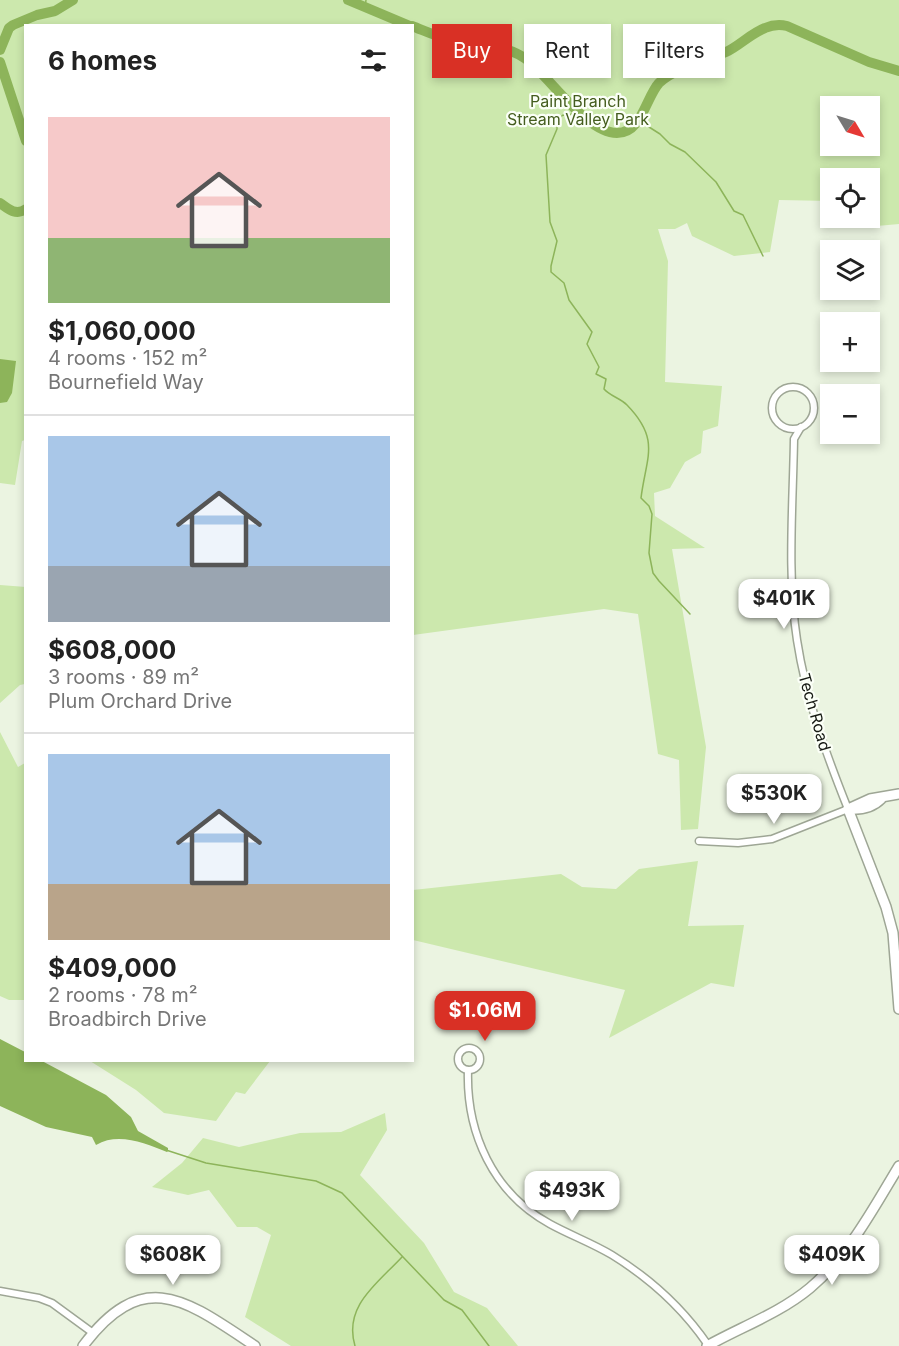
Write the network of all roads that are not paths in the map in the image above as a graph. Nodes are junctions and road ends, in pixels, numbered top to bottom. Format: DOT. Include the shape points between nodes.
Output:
graph roads {
  1 [pos="785,427"];
  2 [pos="801,427"];
  3 [pos="794,439"];
  4 [pos="899,794"];
  5 [pos="848,809"];
  6 [pos="699,841"];
  7 [pos="899,1009"];
  8 [pos="468,1070"];
  9 [pos="899,1166"];
  10 [pos="0,1291"];
  11 [pos="93,1333"];
  12 [pos="707,1345"];
  13 [pos="83,1346"];
  14 [pos="255,1346"];
  1 -- 2 [label="street"];
  1 -- 2 [label="street, Tech Road" via="776,420 772,406 779,392 795,387 806,390 814,402 812,418"];
  1 -- 3 [label="street, Tech Road"];
  2 -- 3 [label="street, Tech Road"];
  3 -- 5 [label="street, Tech Road" via="793,590 797,638 816,721"];
  4 -- 5 [label="street" via="883,797 859,810"];
  5 -- 6 [label="street" via="772,839 738,843"];
  5 -- 7 [label="street, Tech Road" via="893,933"];
  8 -- 12 [label="street" via="467,1092 476,1137 483,1155 509,1192 548,1224 636,1270 680,1308"];
  9 -- 12 [label="street" via="856,1236 818,1281 788,1303"];
  10 -- 11 [label="street" via="52,1303"];
  11 -- 13 [label="street"];
  11 -- 14 [label="street" via="120,1308 167,1298 202,1311"];
}
